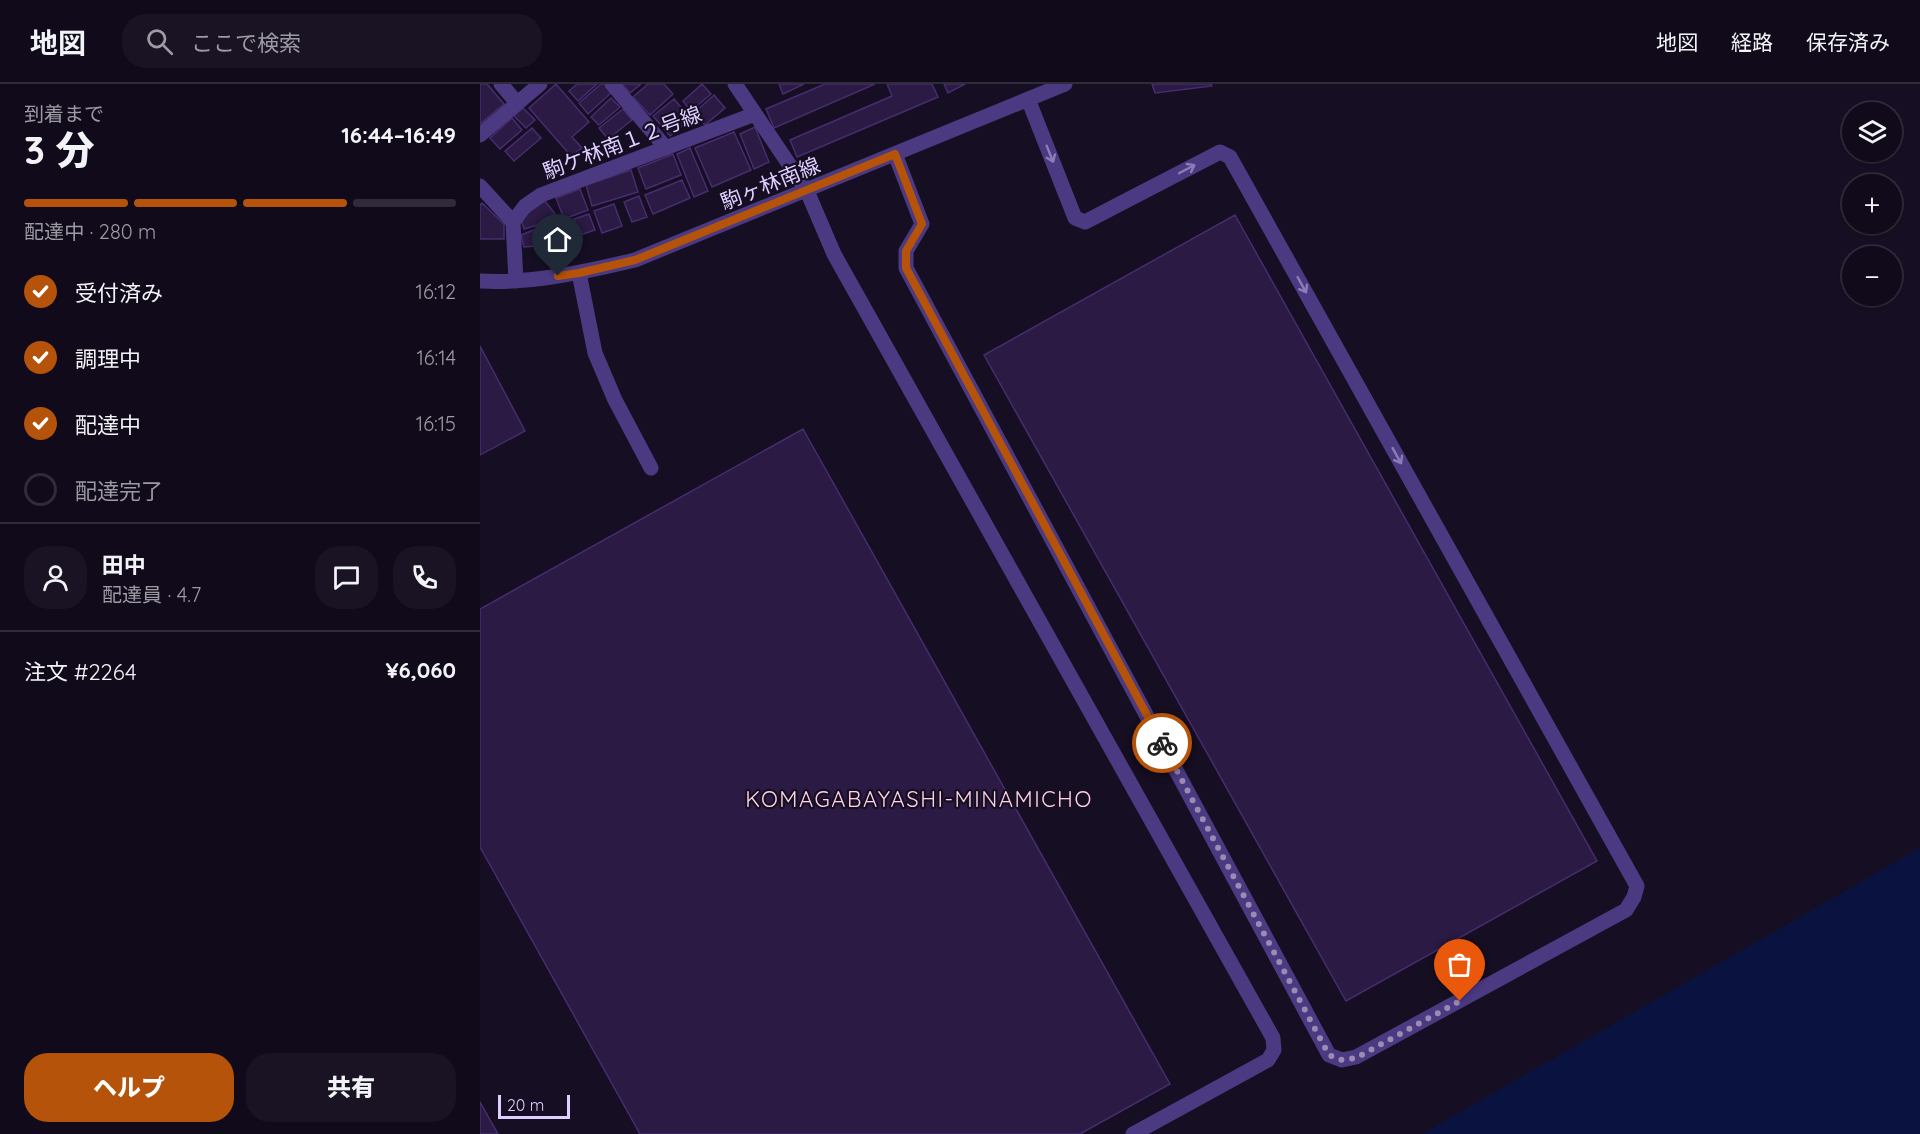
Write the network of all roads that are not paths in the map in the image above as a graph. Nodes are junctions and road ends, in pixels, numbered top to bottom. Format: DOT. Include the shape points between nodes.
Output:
graph roads {
  1 [pos="501,84"];
  2 [pos="540,84"];
  3 [pos="612,84"];
  4 [pos="735,84"];
  5 [pos="1065,84"];
  6 [pos="1028,99"];
  7 [pos="517,104"];
  8 [pos="755,114"];
  9 [pos="480,135"];
  10 [pos="666,148"];
  11 [pos="895,154"];
  12 [pos="480,186"];
  13 [pos="807,190"];
  14 [pos="513,222"];
  15 [pos="579,273"];
  16 [pos="516,280"];
  17 [pos="480,281"];
  18 [pos="651,468"];
  19 [pos="1133,1134"];
  1 -- 7 [label="street"];
  2 -- 7 [label="street"];
  3 -- 10 [label="street"];
  4 -- 8 [label="street"];
  5 -- 6 [label="street, 駒ヶ林南線"];
  6 -- 11 [label="street, 駒ヶ林南線"];
  6 -- 11 [label="street, one-way" via="1076,218 1085,222 1220,152 1230,157 1637,886 1626,910 1356,1058 1342,1060 1329,1055 906,268 906,251 922,224"];
  7 -- 9 [label="street"];
  8 -- 10 [label="street, 駒ケ林南１２号線"];
  8 -- 13 [label="street"];
  10 -- 14 [label="street, 駒ケ林南１２号線" via="541,195 525,206"];
  11 -- 13 [label="street, 駒ヶ林南線"];
  12 -- 14 [label="street"];
  13 -- 15 [label="street, 駒ヶ林南線" via="635,260"];
  13 -- 19 [label="street" via="834,254 1273,1038 1274,1050 1268,1060"];
  14 -- 16 [label="street"];
  15 -- 16 [label="street, 駒ヶ林南線"];
  15 -- 18 [label="street" via="595,353"];
  16 -- 17 [label="street, 駒ヶ林南線"];
}
